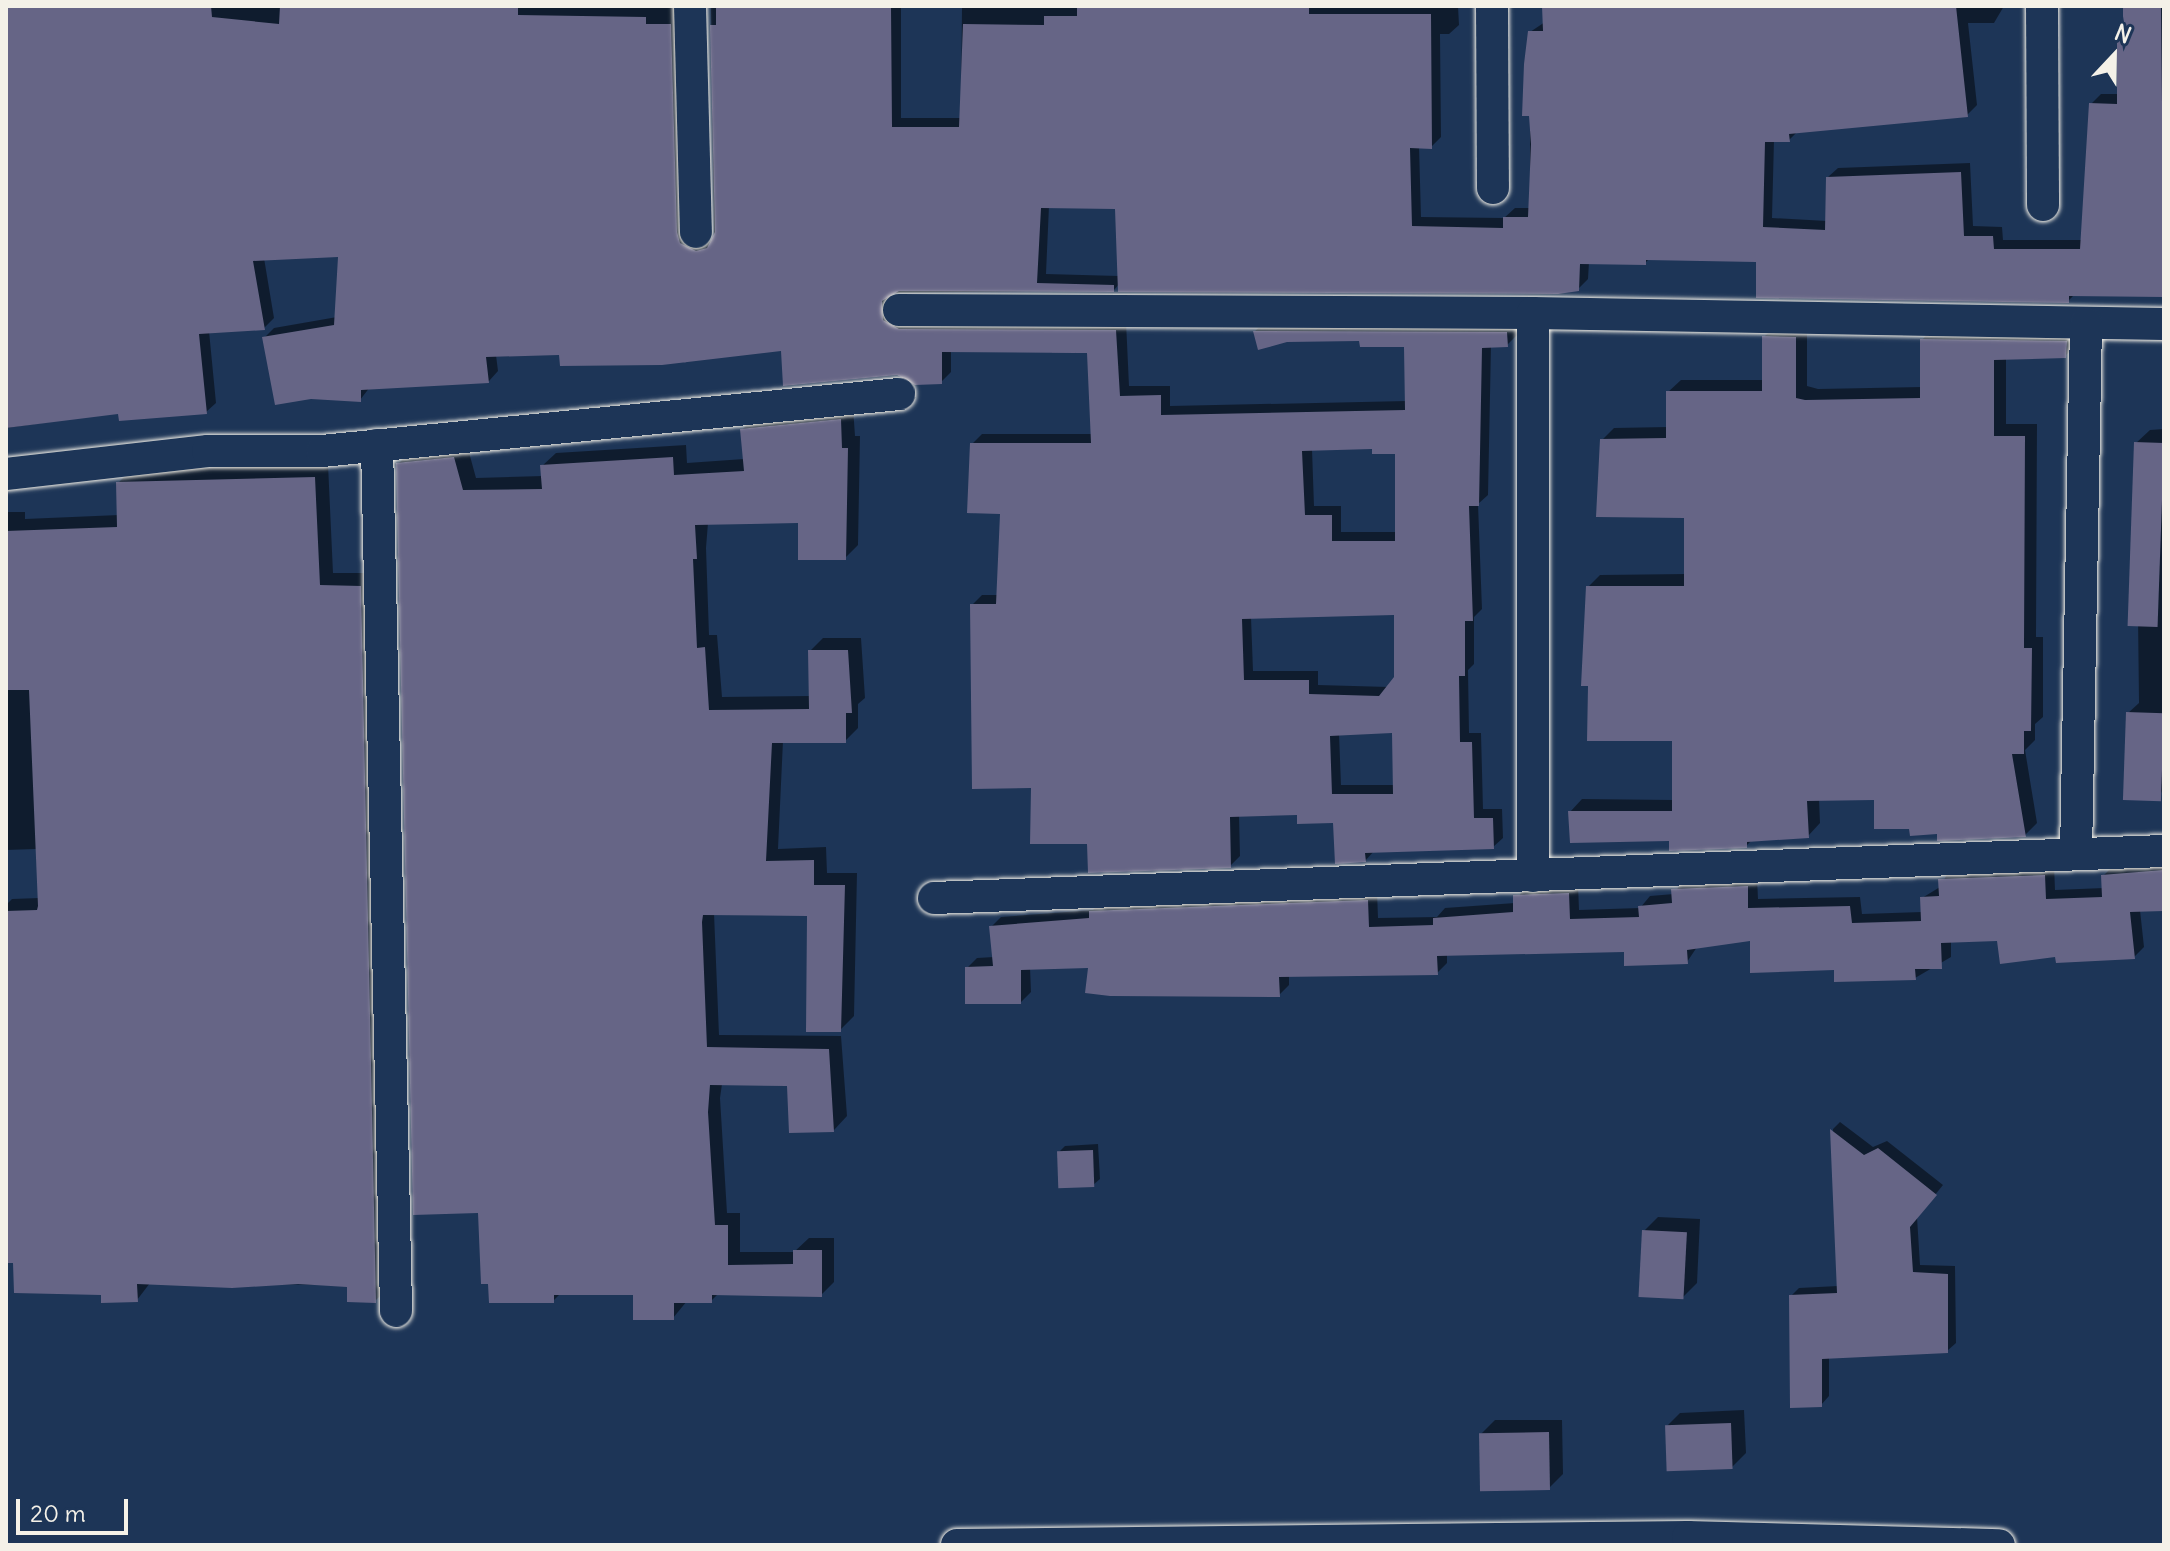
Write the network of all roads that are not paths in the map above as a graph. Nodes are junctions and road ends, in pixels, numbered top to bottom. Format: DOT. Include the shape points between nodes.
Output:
graph roads {
  1 [pos="690,6"];
  2 [pos="1492,6"];
  3 [pos="2042,6"];
  4 [pos="1493,188"];
  5 [pos="2043,205"];
  6 [pos="696,232"];
  7 [pos="899,310"];
  8 [pos="1533,313"];
  9 [pos="2086,323"];
  10 [pos="2164,324"];
  11 [pos="899,394"];
  12 [pos="377,445"];
  13 [pos="6,474"];
  14 [pos="2164,851"];
  15 [pos="2076,854"];
  16 [pos="1533,876"];
  17 [pos="934,898"];
  18 [pos="396,1311"];
  19 [pos="957,1545"];
  20 [pos="1999,1545"];
  1 -- 6 [label="street"];
  2 -- 4 [label="street"];
  3 -- 5 [label="street"];
  7 -- 8 [label="street"];
  8 -- 9 [label="street"];
  8 -- 16 [label="street"];
  9 -- 10 [label="street"];
  9 -- 15 [label="street"];
  11 -- 12 [label="street"];
  12 -- 13 [label="street" via="208,451"];
  12 -- 18 [label="street"];
  14 -- 15 [label="street"];
  15 -- 16 [label="street"];
  16 -- 17 [label="street"];
  19 -- 20 [label="street" via="1688,1537"];
}
